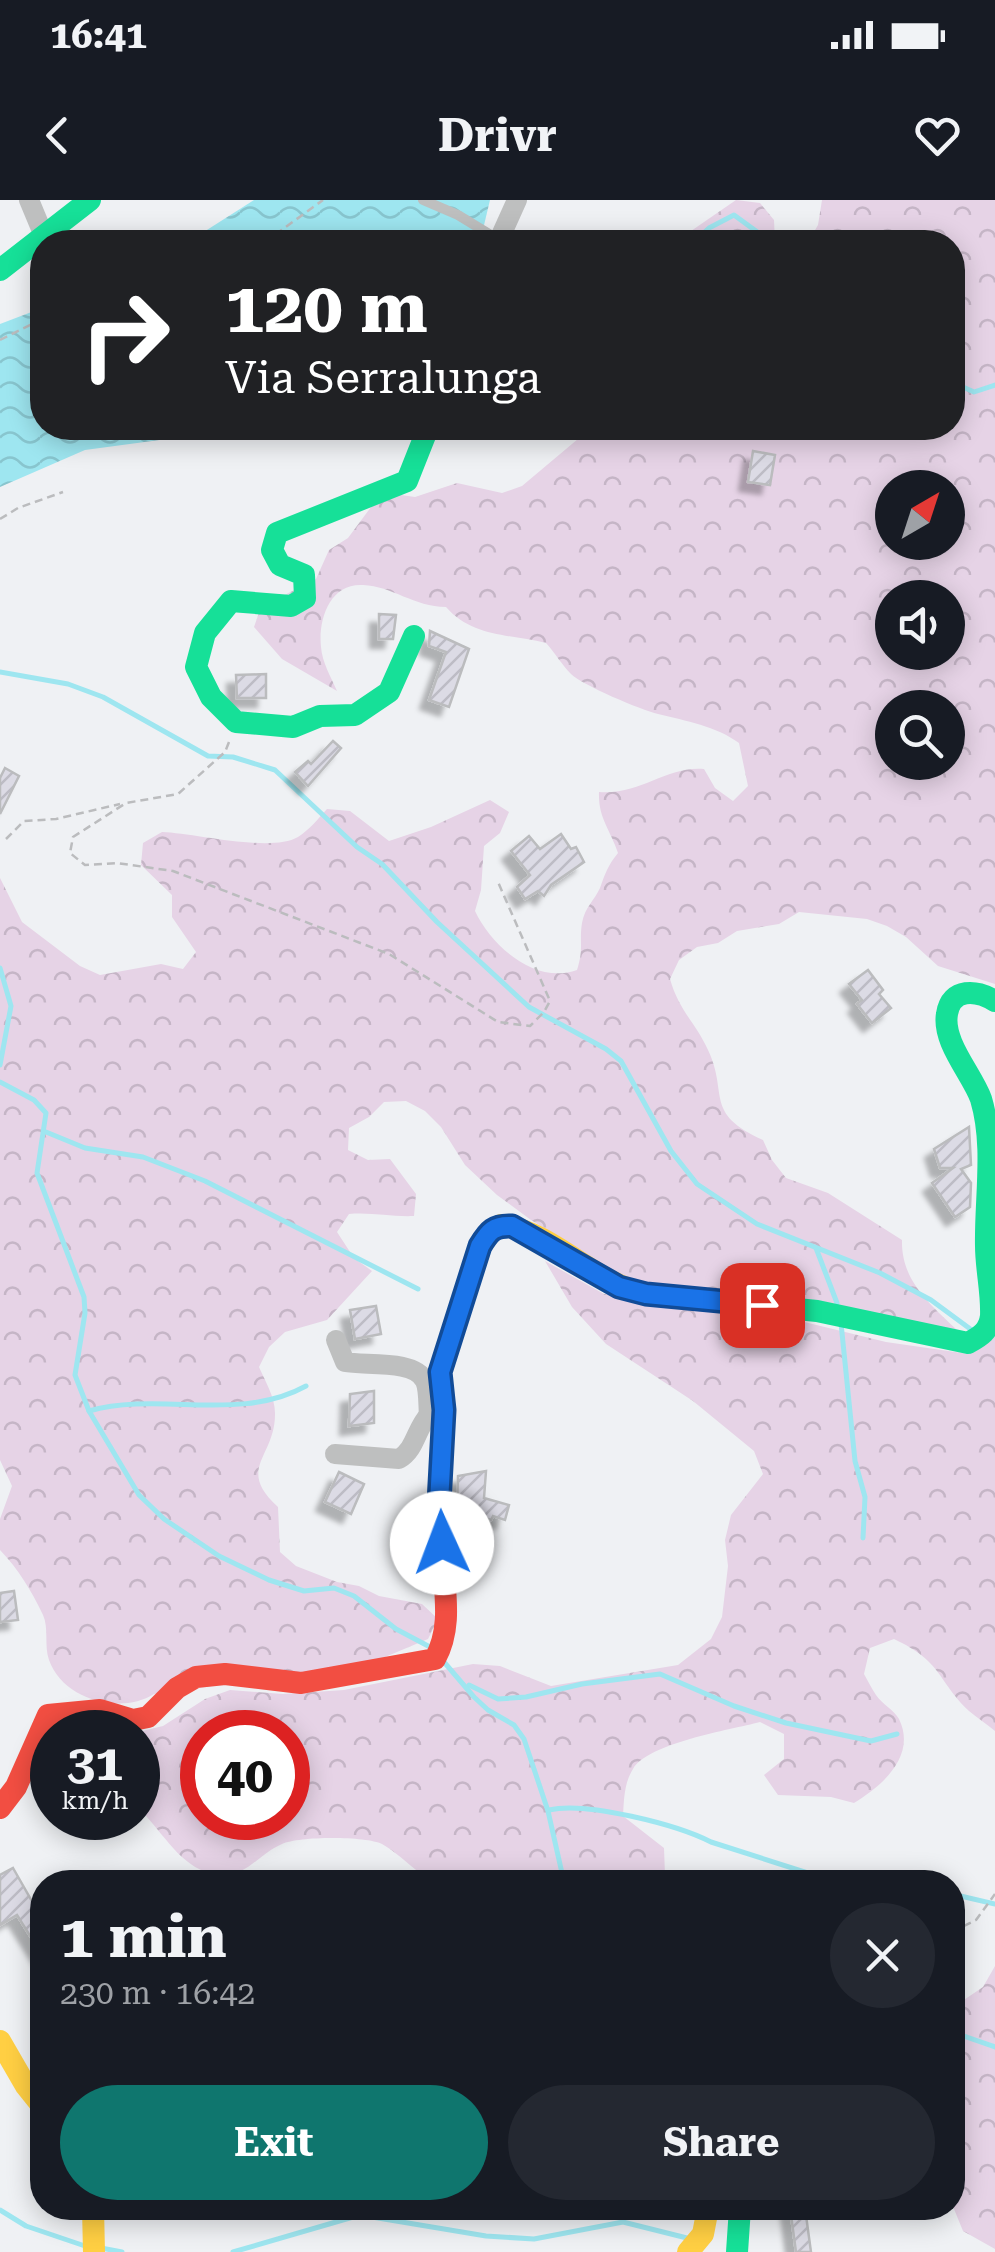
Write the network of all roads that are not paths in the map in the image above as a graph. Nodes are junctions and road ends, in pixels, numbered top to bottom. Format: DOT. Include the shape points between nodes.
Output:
graph roads {
  1 [pos="28,200"];
  2 [pos="90,200"];
  3 [pos="422,200"];
  4 [pos="517,200"];
  5 [pos="41,230"];
  6 [pos="52,230"];
  7 [pos="482,230"];
  8 [pos="504,230"];
  9 [pos="30,247"];
  10 [pos="0,270"];
  11 [pos="423,440"];
  12 [pos="414,636"];
  13 [pos="995,1001"];
  14 [pos="336,1340"];
  15 [pos="437,1419"];
  16 [pos="335,1454"];
  17 [pos="0,1808"];
  18 [pos="0,2041"];
  19 [pos="30,2091"];
  20 [pos="93,2220"];
  21 [pos="706,2220"];
  22 [pos="739,2220"];
  23 [pos="94,2252"];
  24 [pos="688,2252"];
  25 [pos="736,2252"];
  1 -- 5 [label="street"];
  2 -- 6 [label="street"];
  3 -- 7 [label="lane"];
  4 -- 8 [label="street"];
  9 -- 10 [label="street"];
  11 -- 12 [label="street" via="406,481 278,533 272,550 280,565 304,576 305,598 292,606 231,601 205,633 196,668 211,697 236,722 293,727 320,716 355,715 389,692"];
  13 -- 15 [label="street" via="971,990 956,995 946,1024 981,1098 988,1129 992,1320 984,1335 968,1343 801,1308 646,1294 619,1287 512,1226 499,1225 480,1246 440,1372"];
  14 -- 15 [label="street" via="346,1362 415,1370"];
  15 -- 16 [label="street" via="422,1422 399,1459"];
  15 -- 17 [label="street" via="447,1622 435,1659 301,1682 196,1677 148,1717 133,1720 100,1710 48,1715"];
  18 -- 19 [label="street"];
  20 -- 23 [label="street"];
  21 -- 24 [label="street"];
  22 -- 25 [label="street"];
}
